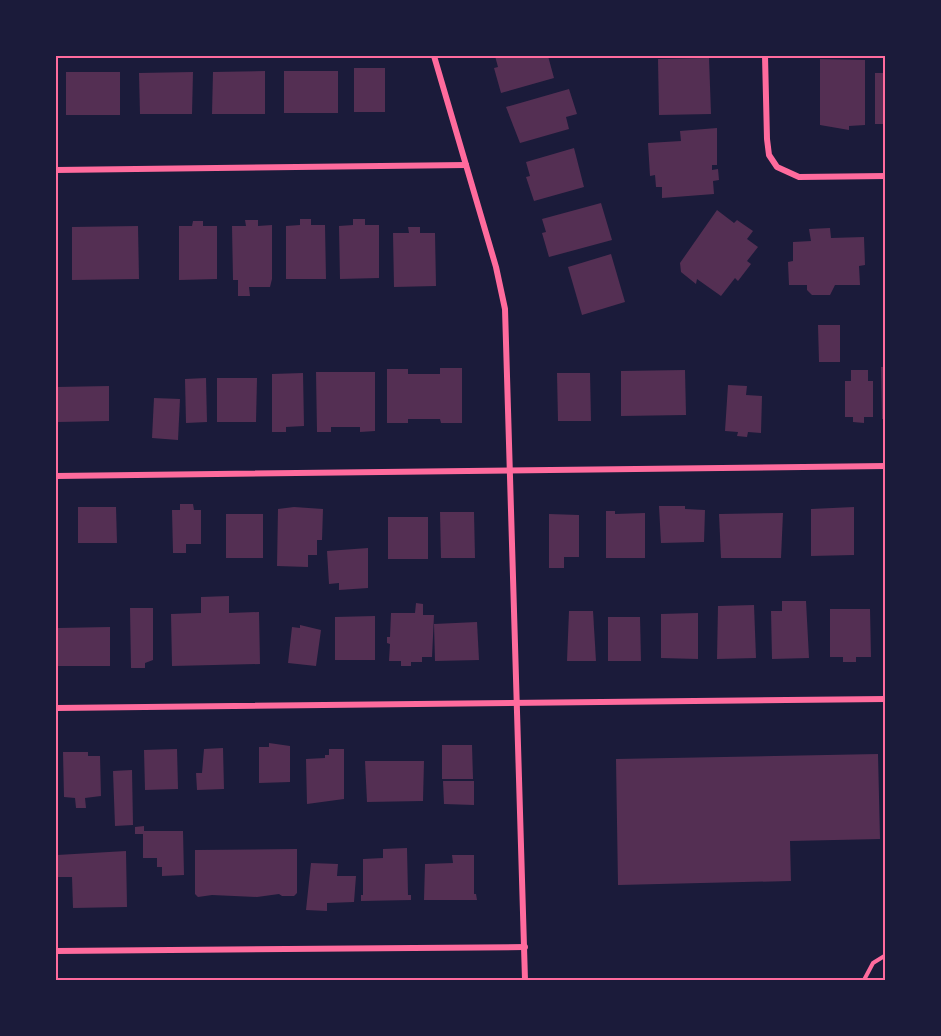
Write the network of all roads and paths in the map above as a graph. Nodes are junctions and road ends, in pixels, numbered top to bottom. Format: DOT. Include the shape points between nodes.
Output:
graph roads {
  1 [pos="434,56"];
  2 [pos="765,56"];
  3 [pos="466,165"];
  4 [pos="56,170"];
  5 [pos="885,176"];
  6 [pos="885,466"];
  7 [pos="512,470"];
  8 [pos="56,476"];
  9 [pos="885,699"];
  10 [pos="518,703"];
  11 [pos="56,708"];
  12 [pos="525,948"];
  13 [pos="56,951"];
  14 [pos="885,955"];
  15 [pos="525,981"];
  16 [pos="864,981"];
  1 -- 3 [label="street"];
  2 -- 5 [label="street" via="767,139 769,155 777,167 799,177"];
  3 -- 4 [label="street"];
  3 -- 7 [label="street" via="502,286"];
  6 -- 7 [label="street"];
  7 -- 8 [label="street"];
  7 -- 10 [label="street"];
  9 -- 10 [label="street"];
  10 -- 11 [label="street"];
  10 -- 12 [label="street"];
  12 -- 13 [label="street"];
  12 -- 15 [label="street"];
  14 -- 16 [label="path" via="873,963"];
}
